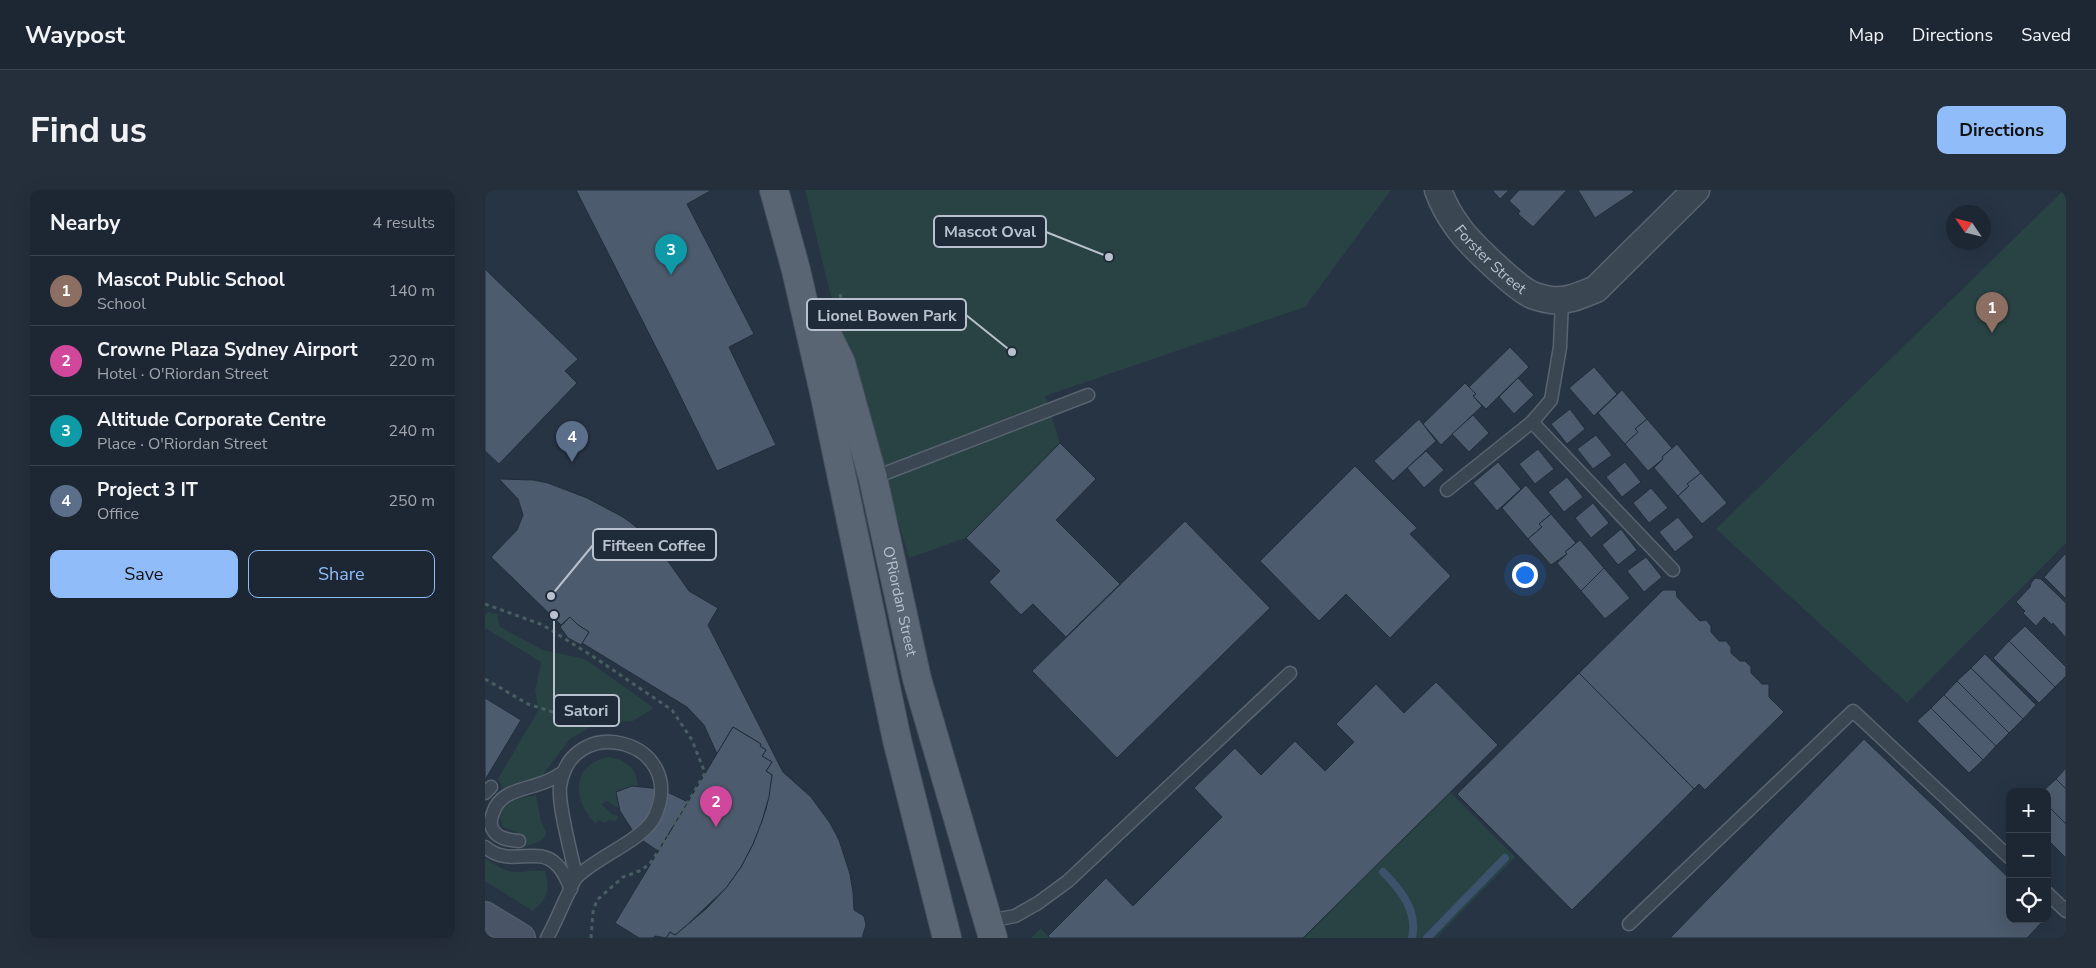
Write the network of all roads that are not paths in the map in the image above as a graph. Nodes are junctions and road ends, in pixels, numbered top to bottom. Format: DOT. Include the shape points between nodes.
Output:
graph roads {
  1 [pos="774,190"];
  2 [pos="1438,190"];
  3 [pos="1696,190"];
  4 [pos="796,270"];
  5 [pos="1562,300"];
  6 [pos="1088,395"];
  7 [pos="1532,422"];
  8 [pos="873,478"];
  9 [pos="1447,490"];
  10 [pos="1673,570"];
  11 [pos="1290,673"];
  12 [pos="564,772"];
  13 [pos="519,841"];
  14 [pos="485,847"];
  15 [pos="2006,854"];
  16 [pos="573,883"];
  17 [pos="935,893"];
  18 [pos="2051,898"];
  19 [pos="2066,911"];
  20 [pos="485,916"];
  21 [pos="1629,924"];
  22 [pos="990,930"];
  23 [pos="521,938"];
  24 [pos="547,938"];
  25 [pos="934,938"];
  26 [pos="947,938"];
  1 -- 4 [label="main road, O'Riordan Street"];
  2 -- 5 [label="street, Forster Street" via="1443,205 1459,229 1514,283 1532,295"];
  3 -- 5 [label="street" via="1595,289"];
  4 -- 8 [label="main road, O'Riordan Street" via="841,363"];
  4 -- 17 [label="main road, O'Riordan Street" via="897,740"];
  5 -- 7 [label="lane" via="1560,347 1551,400"];
  6 -- 8 [label="lane"];
  7 -- 9 [label="lane"];
  7 -- 10 [label="lane"];
  8 -- 22 [label="main road, O'Riordan Street" via="917,679"];
  11 -- 22 [label="lane" via="1068,881 1038,903"];
  12 -- 13 [label="lane" via="546,782 510,793 494,809 492,828 507,840"];
  12 -- 16 [label="lane" via="560,788"];
  12 -- 16 [label="lane" via="585,748 617,741 633,746 647,756 661,786 660,803 653,819"];
  14 -- 16 [label="lane" via="492,853 512,858 543,855 558,865"];
  15 -- 21 [label="lane" via="1853,711"];
  16 -- 24 [label="lane"];
  17 -- 25 [label="main road" via="937,922"];
  17 -- 26 [label="main road, O'Riordan Street"];
  18 -- 19 [label="lane"];
  20 -- 23 [label="main road"];
}
